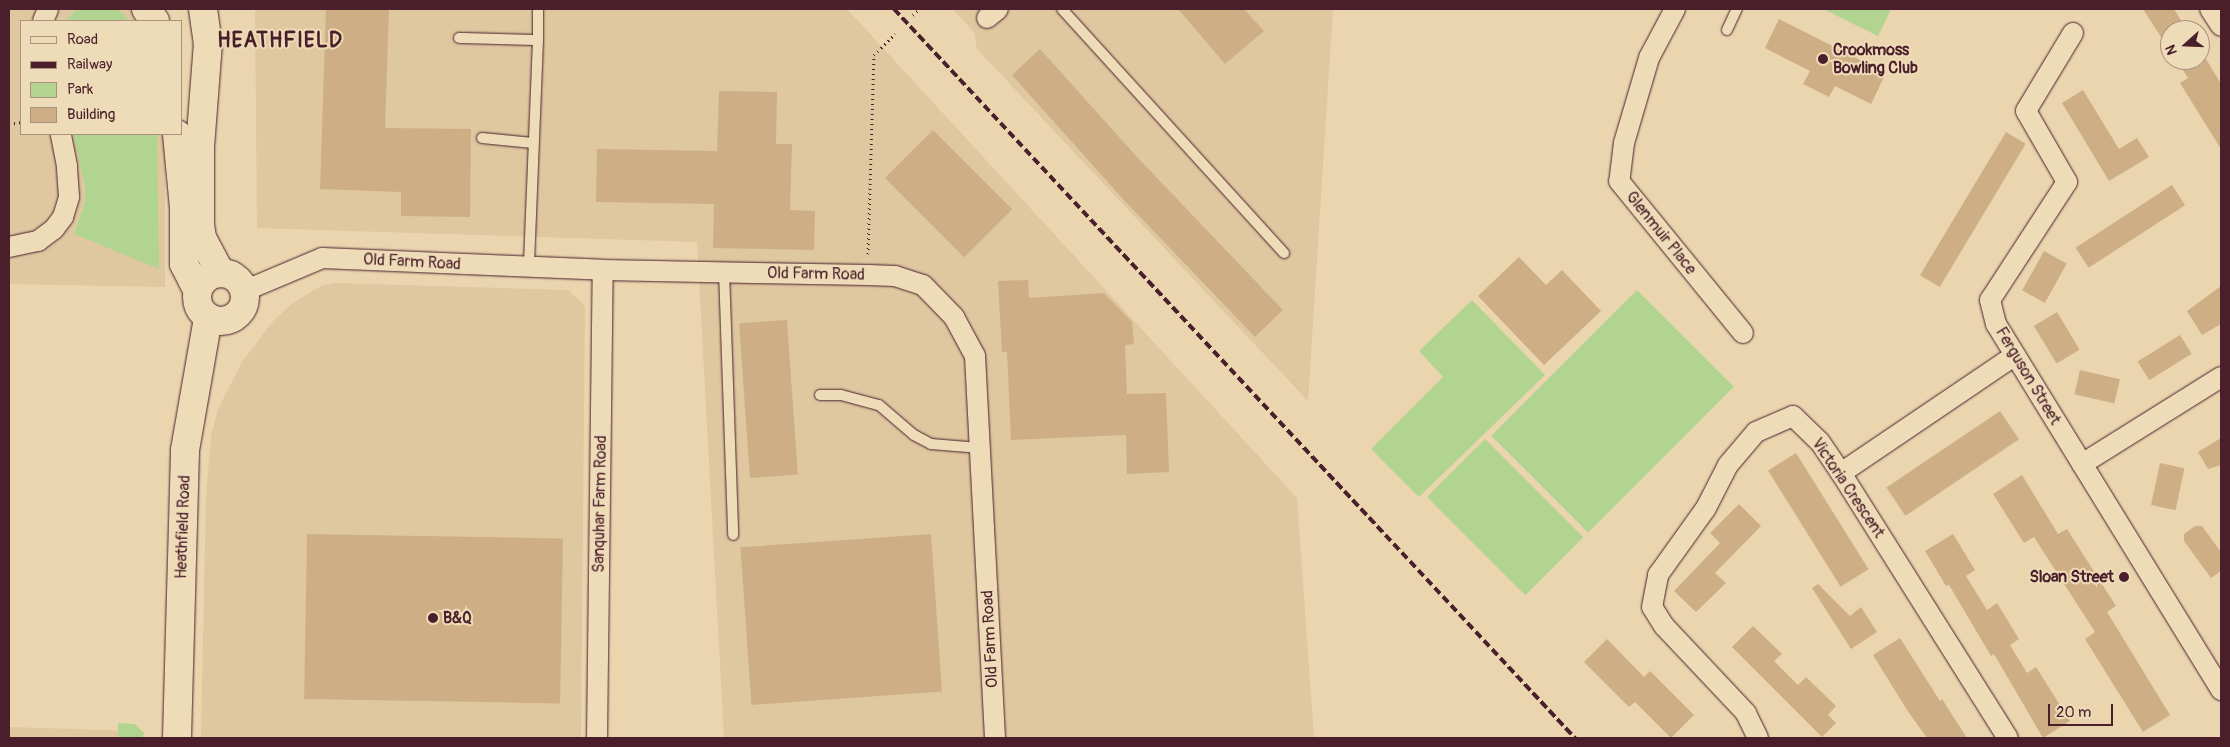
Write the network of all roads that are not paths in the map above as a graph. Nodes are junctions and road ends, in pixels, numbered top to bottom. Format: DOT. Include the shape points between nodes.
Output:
graph roads {
  1 [pos="146,9"];
  2 [pos="203,9"];
  3 [pos="538,9"];
  4 [pos="1062,9"];
  5 [pos="1675,9"];
  6 [pos="1737,9"];
  7 [pos="2210,9"];
  8 [pos="154,20"];
  9 [pos="2221,26"];
  10 [pos="1727,30"];
  11 [pos="2073,33"];
  12 [pos="459,38"];
  13 [pos="538,40"];
  14 [pos="60,135"];
  15 [pos="177,135"];
  16 [pos="482,138"];
  17 [pos="533,143"];
  18 [pos="9,247"];
  19 [pos="1284,253"];
  20 [pos="529,267"];
  21 [pos="603,270"];
  22 [pos="724,271"];
  23 [pos="221,273"];
  24 [pos="197,290"];
  25 [pos="244,291"];
  26 [pos="208,318"];
  27 [pos="1742,333"];
  28 [pos="2015,355"];
  29 [pos="2221,377"];
  30 [pos="820,395"];
  31 [pos="980,448"];
  32 [pos="2082,464"];
  33 [pos="1842,473"];
  34 [pos="733,534"];
  35 [pos="2221,690"];
  36 [pos="177,738"];
  37 [pos="597,738"];
  38 [pos="996,738"];
  39 [pos="1758,738"];
  40 [pos="2008,738"];
  1 -- 8 [label="main road"];
  2 -- 23 [label="main road" via="208,44 200,146 200,225 202,238"];
  3 -- 13 [label="lane"];
  4 -- 19 [label="lane"];
  5 -- 27 [label="street, Glenmuir Place" via="1650,58 1624,143 1618,181"];
  6 -- 10 [label="lane"];
  7 -- 9 [label="street"];
  11 -- 28 [label="street, Ferguson Street" via="2026,112 2067,182 1990,300 1996,324"];
  12 -- 13 [label="lane"];
  13 -- 17 [label="lane"];
  14 -- 18 [label="street" via="69,197 63,217 38,241"];
  15 -- 24 [label="main road" via="184,208 184,264"];
  16 -- 17 [label="lane"];
  17 -- 20 [label="lane"];
  20 -- 21 [label="street, Old Farm Road"];
  20 -- 25 [label="street, Old Farm Road" via="322,258"];
  21 -- 22 [label="street, Old Farm Road"];
  21 -- 37 [label="street, Sanquhar Farm Road"];
  22 -- 31 [label="street, Old Farm Road" via="895,276 923,286 954,317 975,356"];
  22 -- 34 [label="lane"];
  23 -- 24 [label="main road" via="206,277"];
  23 -- 25 [label="main road" via="236,278"];
  24 -- 26 [label="main road" via="197,306"];
  25 -- 26 [label="main road" via="243,307 238,314 224,322"];
  26 -- 36 [label="main road, Heathfield Road" via="185,450"];
  28 -- 32 [label="street, Ferguson Street"];
  28 -- 33 [label="street"];
  29 -- 32 [label="street"];
  30 -- 31 [label="lane" via="841,395 879,405 914,435 931,444"];
  31 -- 38 [label="street, Old Farm Road"];
  32 -- 35 [label="street, Ferguson Street"];
  33 -- 39 [label="street, Victoria Crescent" via="1820,442 1793,416 1756,432 1728,465 1706,508 1658,576 1652,607 1664,626 1746,713"];
  33 -- 40 [label="street, Victoria Crescent"];
}
